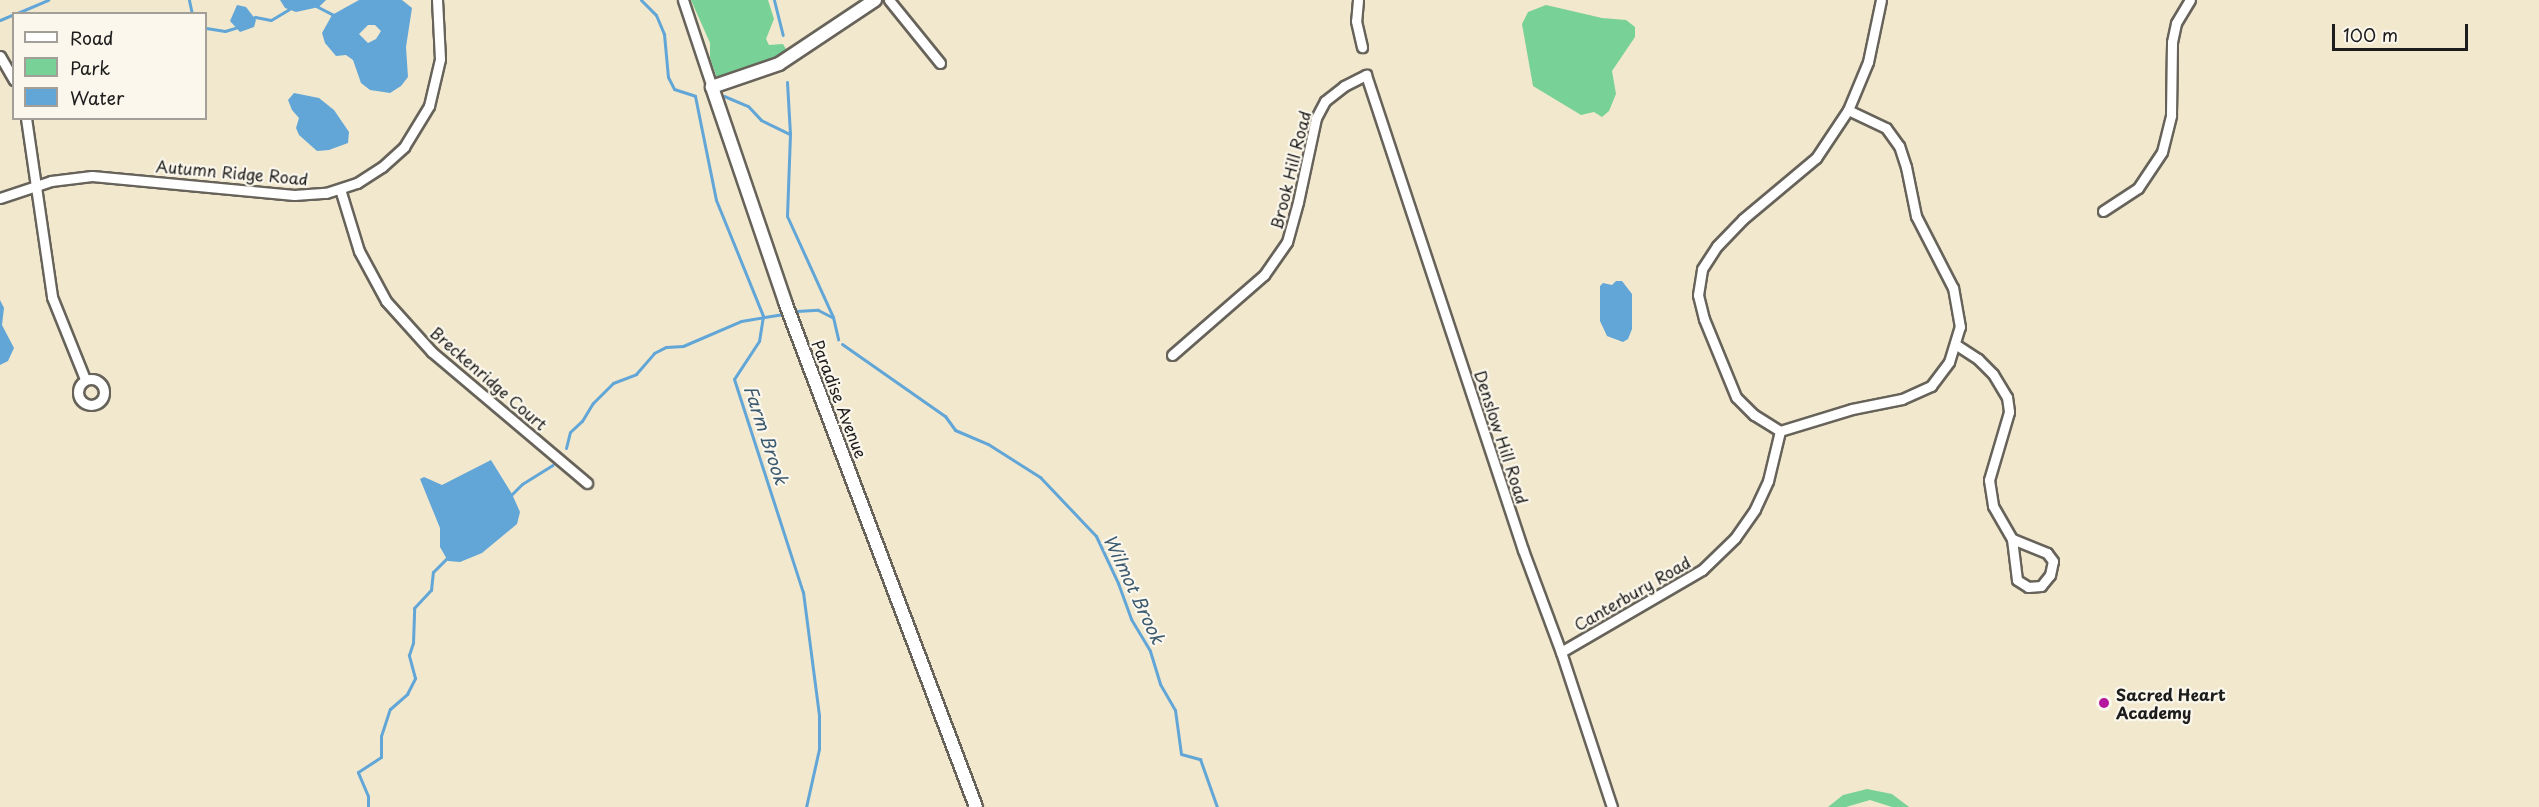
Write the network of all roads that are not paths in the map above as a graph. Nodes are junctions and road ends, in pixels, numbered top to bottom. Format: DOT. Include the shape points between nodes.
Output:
graph roads {
  1 [pos="438,0"];
  2 [pos="683,0"];
  3 [pos="875,0"];
  4 [pos="890,0"];
  5 [pos="1358,0"];
  6 [pos="1881,0"];
  7 [pos="2190,0"];
  8 [pos="1362,47"];
  9 [pos="0,56"];
  10 [pos="940,63"];
  11 [pos="1366,75"];
  12 [pos="12,77"];
  13 [pos="712,87"];
  14 [pos="1848,110"];
  15 [pos="26,120"];
  16 [pos="36,185"];
  17 [pos="340,189"];
  18 [pos="0,198"];
  19 [pos="2103,211"];
  20 [pos="1955,344"];
  21 [pos="1172,355"];
  22 [pos="85,380"];
  23 [pos="1780,431"];
  24 [pos="587,483"];
  25 [pos="2012,539"];
  26 [pos="1561,652"];
  27 [pos="976,807"];
  28 [pos="1612,807"];
  1 -- 17 [label="street, Autumn Ridge Road" via="440,58 435,88 421,123 404,147 382,167"];
  2 -- 13 [label="street, Paradise Avenue"];
  3 -- 13 [label="street" via="779,64"];
  4 -- 10 [label="street"];
  5 -- 8 [label="street" via="1356,21"];
  6 -- 14 [label="street" via="1868,62"];
  7 -- 19 [label="street" via="2176,23 2172,42 2170,115 2162,152 2138,188"];
  9 -- 12 [label="street"];
  11 -- 21 [label="street, Brook Hill Road" via="1325,101 1316,118 1287,242 1264,275"];
  11 -- 26 [label="street, Denslow Hill Road" via="1523,550"];
  13 -- 27 [label="street, Paradise Avenue" via="795,329"];
  14 -- 20 [label="street" via="1886,128 1899,146 1916,216 1953,288 1960,327"];
  14 -- 23 [label="street" via="1816,158 1743,219 1702,269 1698,295 1736,397 1754,415"];
  15 -- 16 [label="street"];
  16 -- 17 [label="street, Autumn Ridge Road" via="92,176 294,195"];
  16 -- 18 [label="street, Autumn Ridge Road"];
  16 -- 22 [label="street" via="52,297"];
  17 -- 24 [label="street, Breckenridge Court" via="359,251 386,301 432,352"];
  20 -- 23 [label="street" via="1949,362 1930,386 1902,399 1852,409"];
  20 -- 25 [label="street" via="1993,374 2007,397 2009,412 1989,480 1993,506"];
  23 -- 26 [label="street, Canterbury Road" via="1768,481 1755,510 1735,538 1702,570"];
  25 -- 25 [label="street" via="2047,553 2053,561 2050,575 2041,586 2028,587 2017,580"];
  26 -- 28 [label="street, Denslow Hill Road"];
}
